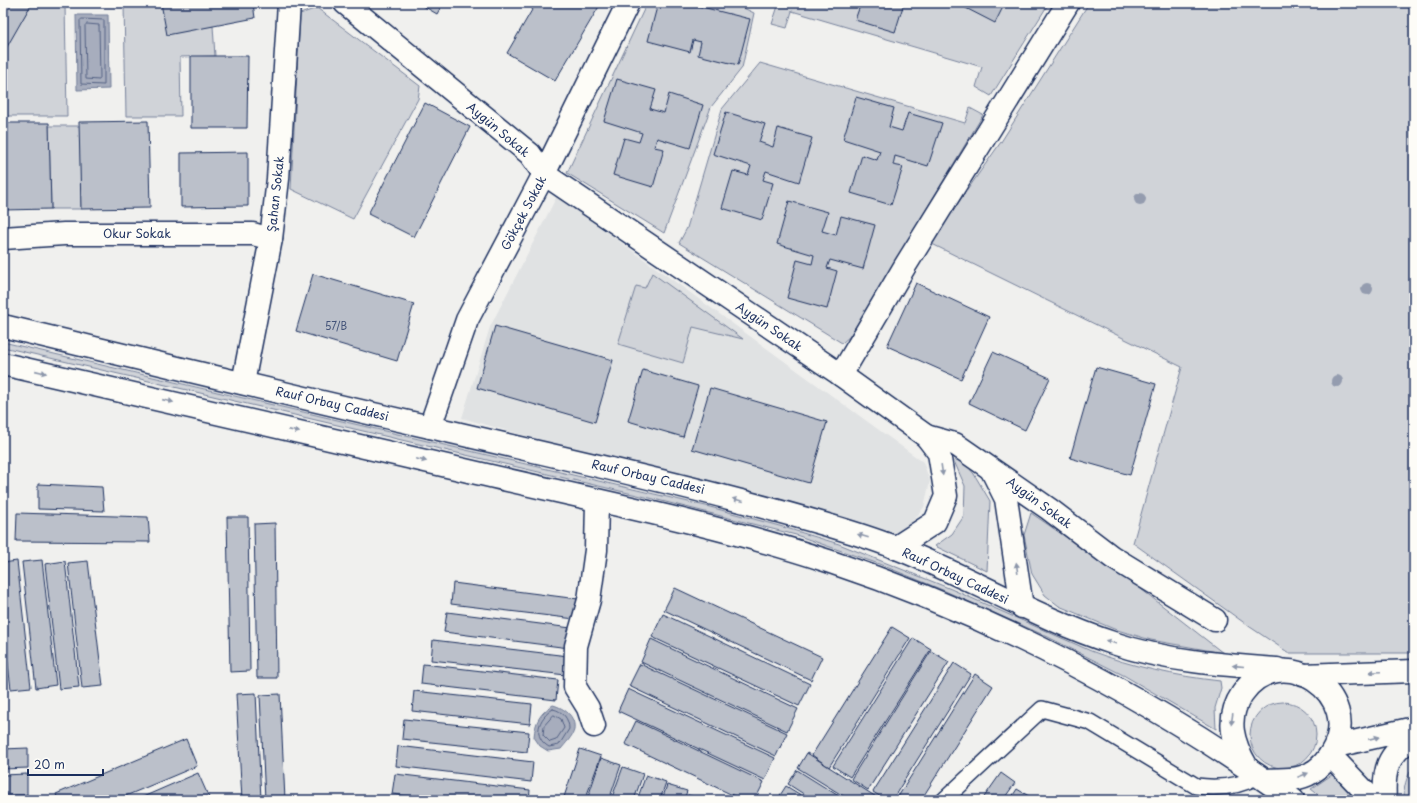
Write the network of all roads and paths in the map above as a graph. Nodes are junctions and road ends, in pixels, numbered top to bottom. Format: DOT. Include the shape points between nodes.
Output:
graph roads {
  1 [pos="289,3"];
  2 [pos="345,3"];
  3 [pos="628,3"];
  4 [pos="1068,3"];
  5 [pos="544,174"];
  6 [pos="3,238"];
  7 [pos="271,239"];
  8 [pos="3,326"];
  9 [pos="3,364"];
  10 [pos="841,375"];
  11 [pos="243,383"];
  12 [pos="430,427"];
  13 [pos="926,436"];
  14 [pos="991,469"];
  15 [pos="597,501"];
  16 [pos="895,548"];
  17 [pos="1022,607"];
  18 [pos="1215,620"];
  19 [pos="1277,669"];
  20 [pos="1414,671"];
  21 [pos="1303,674"];
  22 [pos="594,726"];
  23 [pos="1414,728"];
  24 [pos="1414,737"];
  25 [pos="1333,750"];
  26 [pos="1257,775"];
  27 [pos="944,800"];
  28 [pos="1293,800"];
  29 [pos="1373,800"];
  30 [pos="1385,800"];
  1 -- 7 [label="main road, Şahan Sokak" via="278,179"];
  2 -- 5 [label="main road, Aygün Sokak" via="530,154"];
  3 -- 5 [label="main road, Gökçek Sokak"];
  4 -- 10 [label="main road" via="905,266"];
  5 -- 10 [label="main road, Aygün Sokak"];
  5 -- 12 [label="main road, Gökçek Sokak" via="467,320"];
  6 -- 7 [label="main road, Okur Sokak" via="64,234 253,234"];
  7 -- 11 [label="main road, Şahan Sokak"];
  8 -- 11 [label="main road, Rauf Orbay Caddesi"];
  9 -- 15 [label="main road, one-way"];
  10 -- 13 [label="main road, Aygün Sokak"];
  11 -- 12 [label="main road, Rauf Orbay Caddesi"];
  16 -- 12 [label="main road, Rauf Orbay Caddesi, one-way" via="795,516 674,482"];
  13 -- 14 [label="main road, Aygün Sokak" via="955,444"];
  13 -- 16 [label="main road, one-way" via="940,453 946,496 935,522"];
  17 -- 14 [label="main road, one-way" via="1006,498"];
  14 -- 18 [label="main road, Aygün Sokak" via="1112,557"];
  15 -- 22 [label="main road" via="596,550 589,600 576,646 575,687 588,708"];
  15 -- 26 [label="main road" via="787,548 927,599 1002,631 1103,681 1208,742"];
  16 -- 17 [label="main road, Rauf Orbay Caddesi"];
  19 -- 17 [label="main road, Rauf Orbay Caddesi, one-way" via="1221,665 1147,652 1114,643"];
  19 -- 21 [label="main road, Rauf Orbay Caddesi"];
  19 -- 26 [label="main road, one-way" via="1261,676 1246,688 1235,703 1231,722 1233,738"];
  20 -- 21 [label="main road, one-way"];
  21 -- 25 [label="main road, Rauf Orbay Caddesi" via="1315,679 1329,692 1338,709 1340,727"];
  25 -- 23 [label="main road, one-way"];
  24 -- 30 [label="main road" via="1391,756 1384,776"];
  26 -- 25 [label="main road, one-way" via="1298,778 1314,771"];
  25 -- 29 [label="main road"];
  26 -- 27 [label="lane" via="1245,783 1212,788 1196,786 1090,722 1042,709"];
  26 -- 28 [label="main road"];
}
